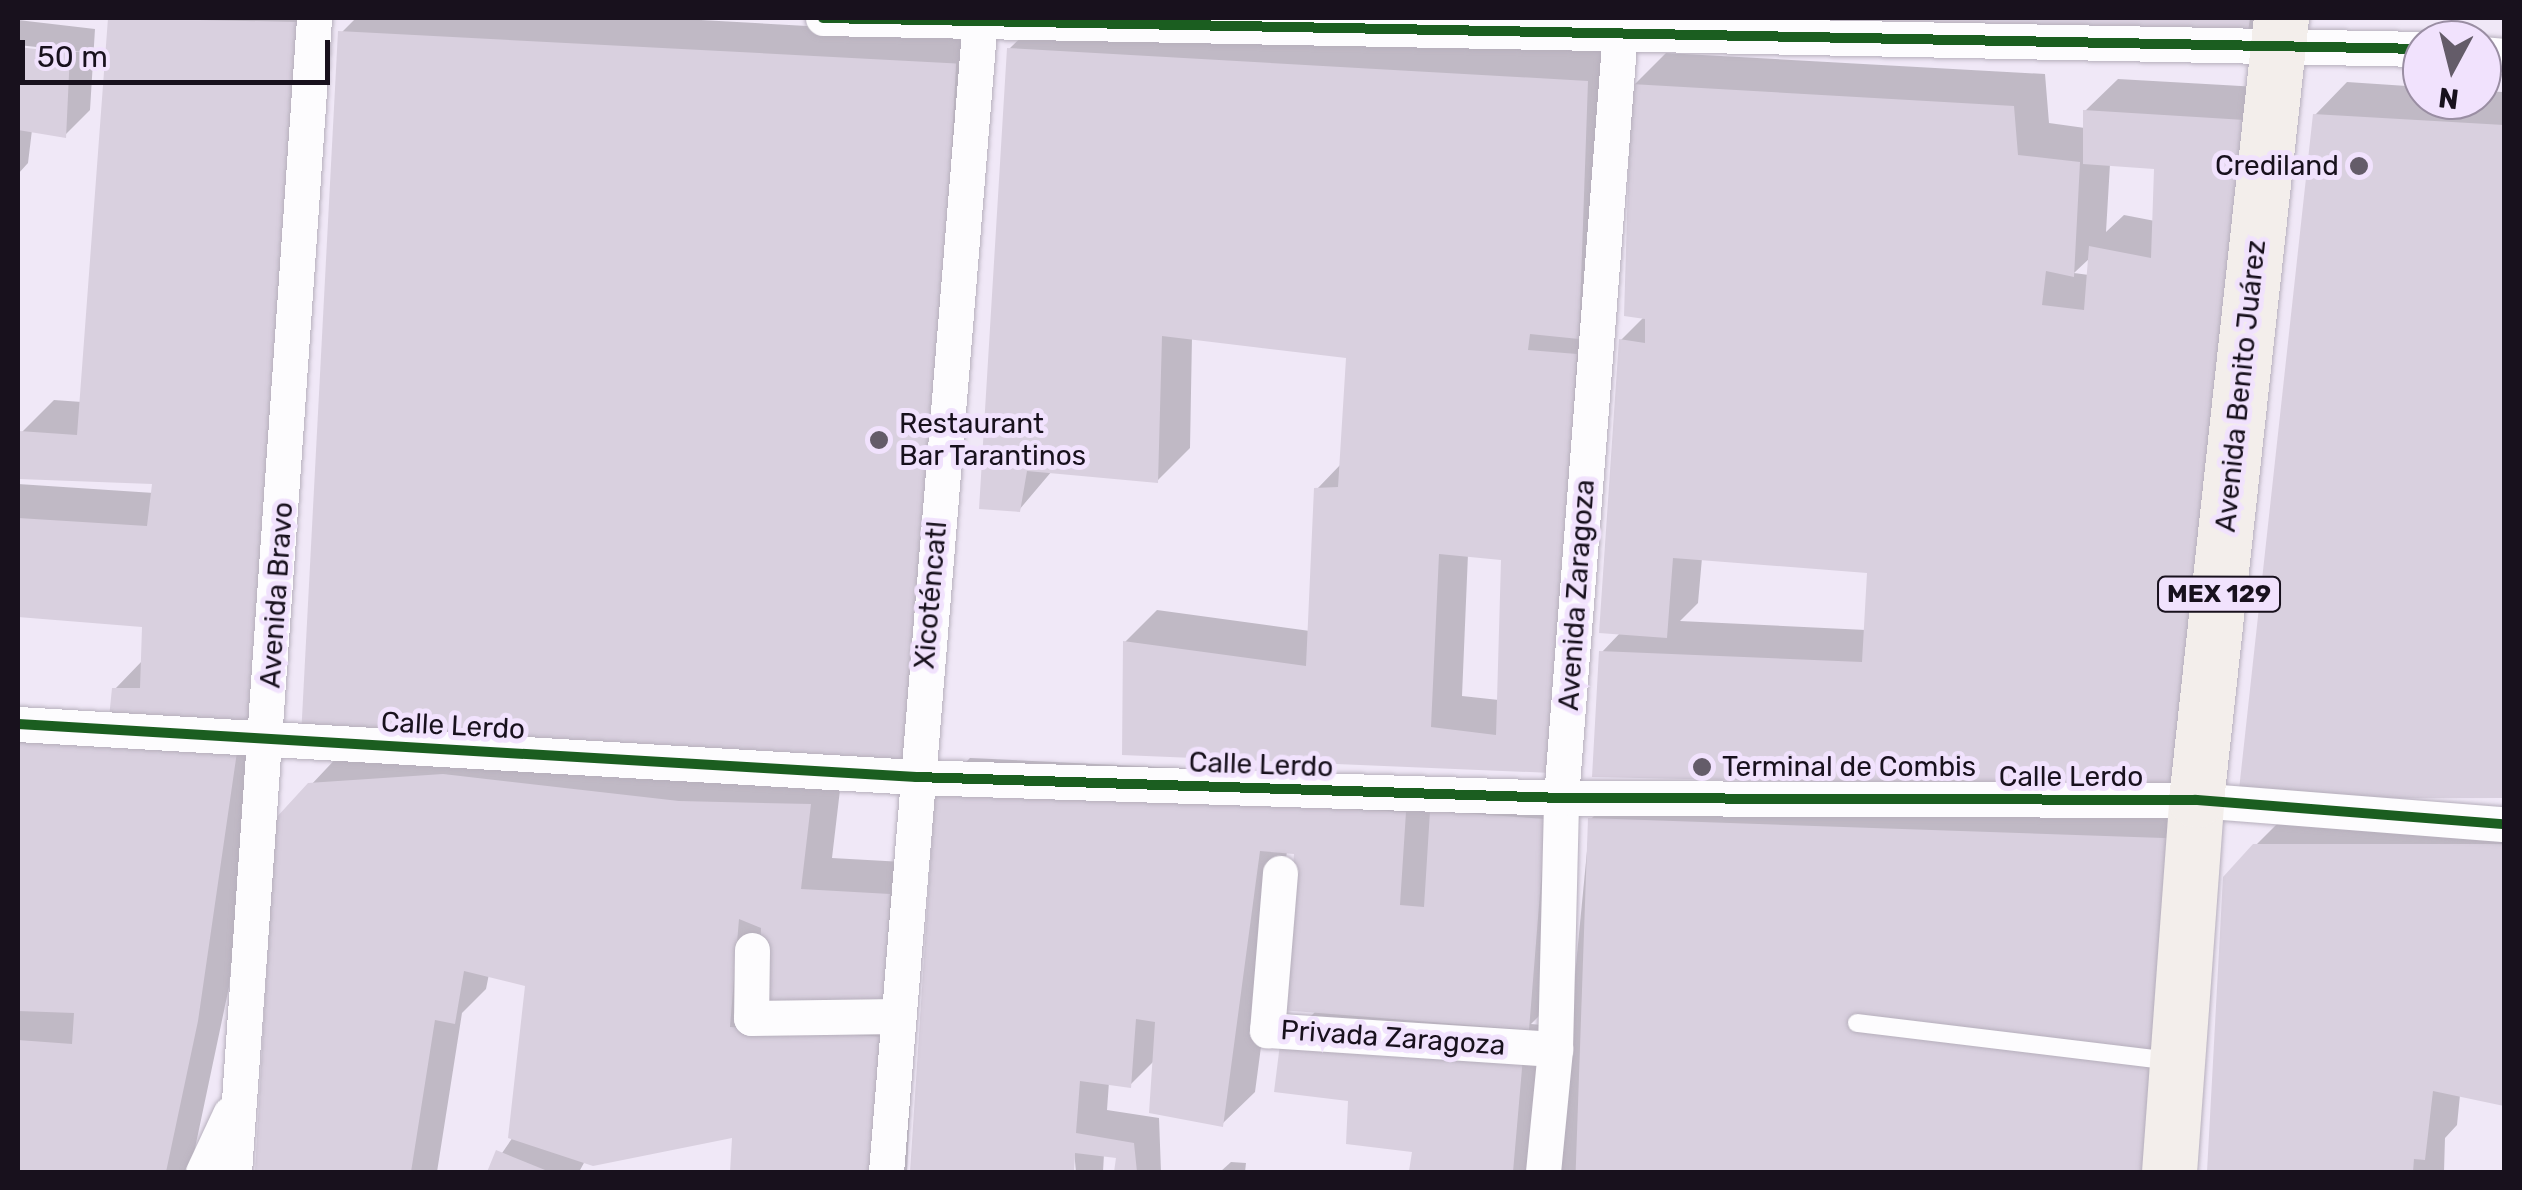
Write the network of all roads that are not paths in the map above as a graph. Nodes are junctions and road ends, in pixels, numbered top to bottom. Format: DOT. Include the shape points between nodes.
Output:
graph roads {
  1 [pos="314,18"];
  2 [pos="823,18"];
  3 [pos="980,21"];
  4 [pos="1620,25"];
  5 [pos="2279,42"];
  6 [pos="2402,48"];
  7 [pos="2402,68"];
  8 [pos="18,724"];
  9 [pos="268,737"];
  10 [pos="916,777"];
  11 [pos="1561,798"];
  12 [pos="2196,800"];
  13 [pos="2504,824"];
  14 [pos="1280,873"];
  15 [pos="752,950"];
  16 [pos="898,1016"];
  17 [pos="1856,1023"];
  18 [pos="1555,1049"];
  19 [pos="2177,1062"];
  20 [pos="240,1091"];
  21 [pos="204,1172"];
  22 [pos="234,1172"];
  23 [pos="886,1172"];
  24 [pos="1544,1172"];
  25 [pos="2169,1172"];
  1 -- 9 [label="street, Avenida Bravo"];
  2 -- 3 [label="street"];
  3 -- 4 [label="street"];
  3 -- 10 [label="street, Xicoténcatl"];
  4 -- 5 [label="street"];
  4 -- 11 [label="street, Avenida Zaragoza"];
  5 -- 6 [label="street"];
  5 -- 7 [label="street"];
  5 -- 12 [label="main road, Avenida Benito Juárez / MEX 129"];
  8 -- 9 [label="street, Calle Lerdo"];
  9 -- 10 [label="street, Calle Lerdo"];
  9 -- 20 [label="street, Avenida Bravo"];
  10 -- 11 [label="street, Calle Lerdo"];
  10 -- 16 [label="street, Xicoténcatl"];
  11 -- 12 [label="street, Calle Lerdo"];
  11 -- 18 [label="street, Avenida Zaragoza"];
  12 -- 13 [label="street, Calle Lerdo"];
  12 -- 19 [label="main road, Avenida Benito Juárez / MEX 129"];
  14 -- 18 [label="street, Privada Zaragoza" via="1266,1030"];
  15 -- 16 [label="street" via="751,1018"];
  16 -- 23 [label="street, Xicoténcatl"];
  17 -- 19 [label="lane"];
  18 -- 24 [label="street, Avenida Zaragoza"];
  19 -- 25 [label="main road, Avenida Benito Juárez / MEX 129"];
  20 -- 21 [label="street"];
  20 -- 22 [label="street, Avenida Bravo"];
}
